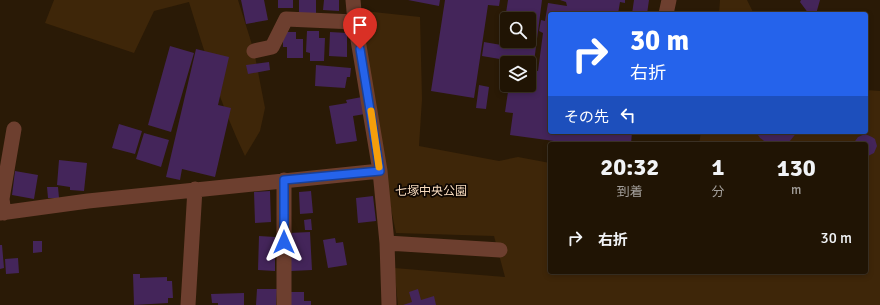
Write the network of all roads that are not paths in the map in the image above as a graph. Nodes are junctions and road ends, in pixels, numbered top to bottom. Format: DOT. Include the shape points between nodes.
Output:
graph roads {
  1 [pos="353,0"];
  2 [pos="668,0"];
  3 [pos="666,12"];
  4 [pos="355,22"];
  5 [pos="254,51"];
  6 [pos="14,130"];
  7 [pos="380,171"];
  8 [pos="284,180"];
  9 [pos="195,189"];
  10 [pos="2,213"];
  11 [pos="387,243"];
  12 [pos="500,250"];
  13 [pos="188,305"];
  14 [pos="284,305"];
  15 [pos="389,305"];
  1 -- 4 [label="street"];
  2 -- 3 [label="street"];
  4 -- 5 [label="street" via="286,19 272,47"];
  4 -- 7 [label="street"];
  6 -- 10 [label="street" via="2,199"];
  7 -- 8 [label="street"];
  7 -- 11 [label="street"];
  8 -- 9 [label="street"];
  8 -- 14 [label="street"];
  9 -- 10 [label="street" via="88,200"];
  9 -- 13 [label="street"];
  11 -- 12 [label="street"];
  11 -- 15 [label="street"];
}
